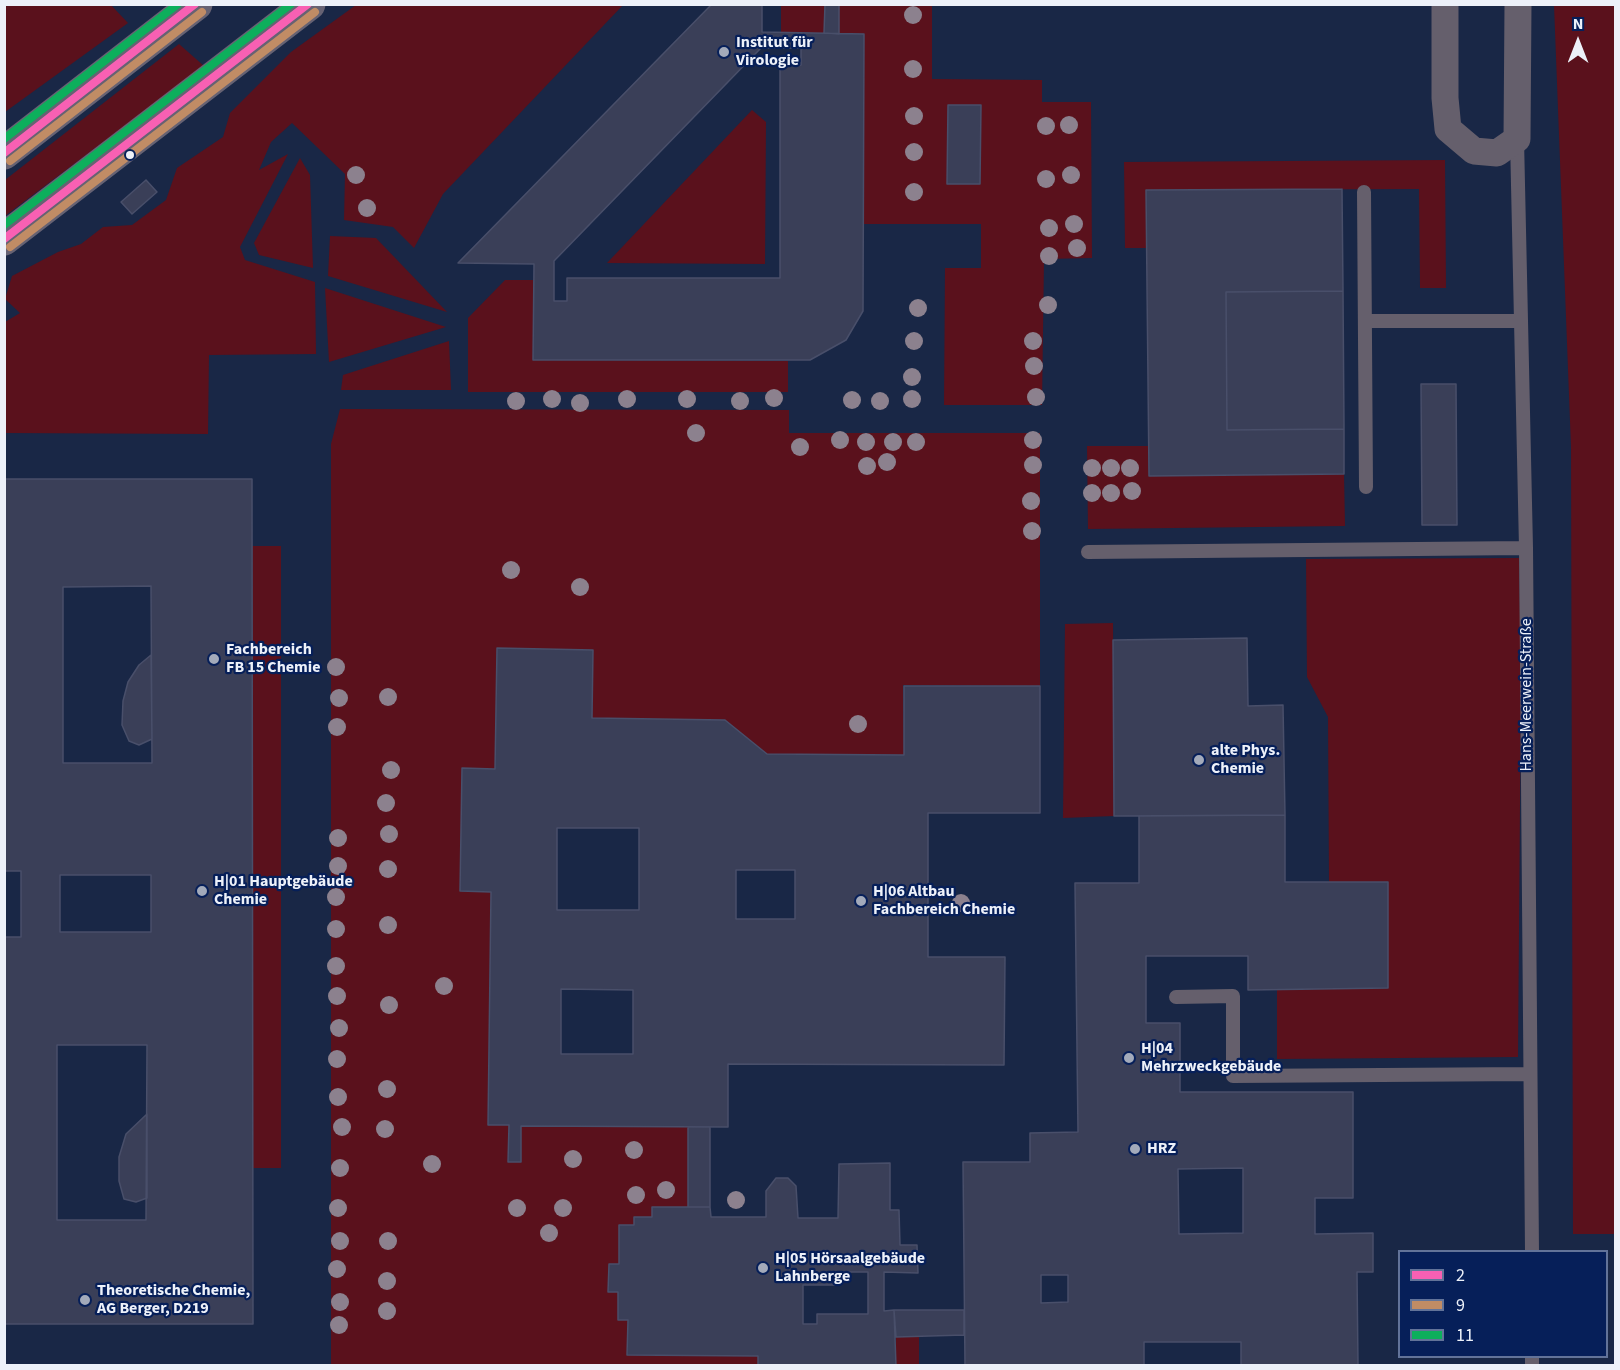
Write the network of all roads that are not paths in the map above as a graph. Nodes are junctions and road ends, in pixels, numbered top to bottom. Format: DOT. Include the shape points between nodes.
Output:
graph roads {
  1 [pos="196,4"];
  2 [pos="309,4"];
  3 [pos="1445,4"];
  4 [pos="1518,4"];
  5 [pos="1517,139"];
  6 [pos="4,153"];
  7 [pos="1364,192"];
  8 [pos="4,239"];
  9 [pos="1365,321"];
  10 [pos="1520,321"];
  11 [pos="1366,487"];
  12 [pos="1526,548"];
  13 [pos="1088,552"];
  14 [pos="1176,997"];
  15 [pos="1530,1074"];
  16 [pos="1532,1250"];
  1 -- 6 [label="main road"];
  2 -- 8 [label="main road"];
  3 -- 5 [label="street" via="1448,129 1474,151 1497,153"];
  4 -- 5 [label="street, Hans-Meerwein-Straße"];
  5 -- 10 [label="lane, Hans-Meerwein-Straße"];
  7 -- 9 [label="lane"];
  9 -- 10 [label="lane"];
  9 -- 11 [label="lane"];
  10 -- 12 [label="lane, Hans-Meerwein-Straße"];
  12 -- 13 [label="lane"];
  12 -- 15 [label="lane, Hans-Meerwein-Straße"];
  14 -- 15 [label="lane" via="1233,996 1233,1076"];
  15 -- 16 [label="lane, Hans-Meerwein-Straße"];
}
